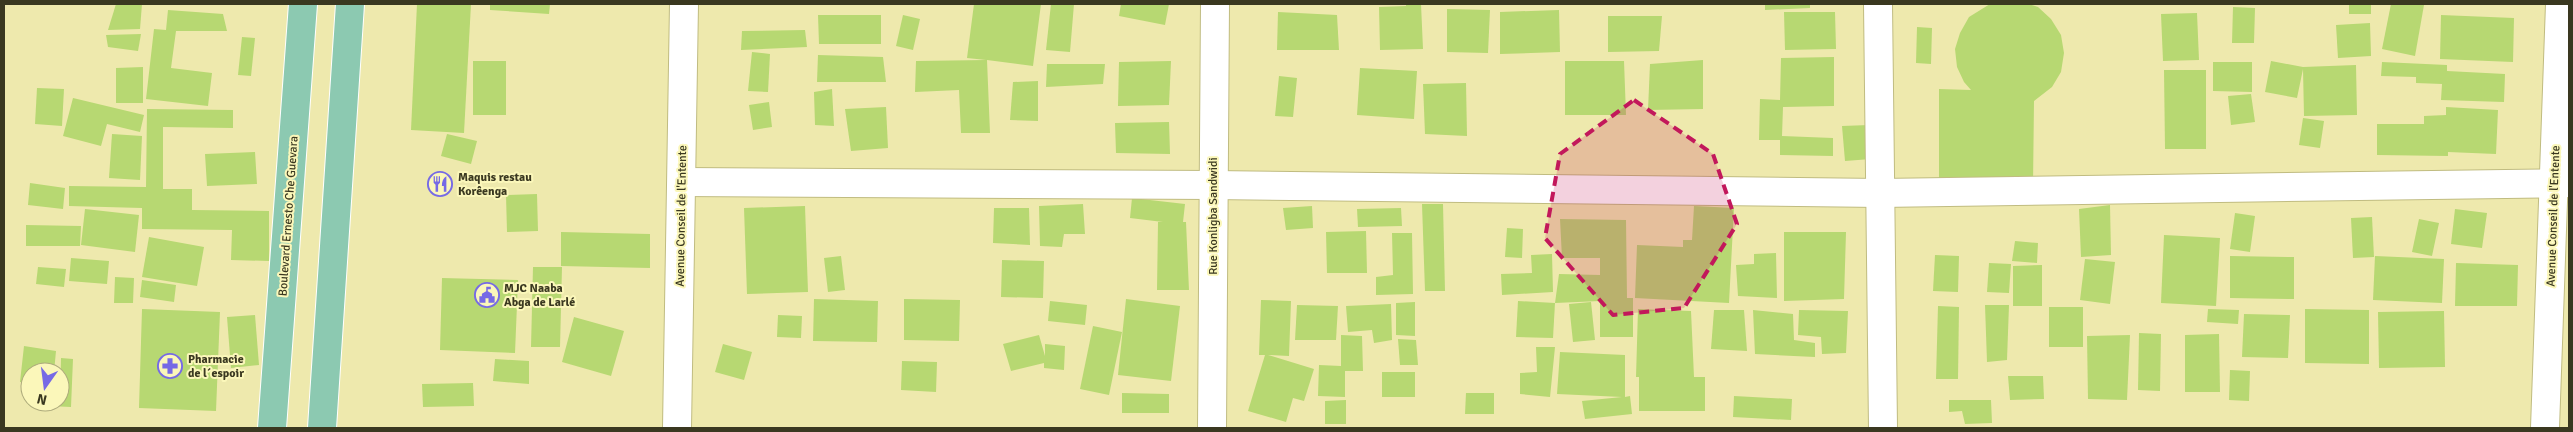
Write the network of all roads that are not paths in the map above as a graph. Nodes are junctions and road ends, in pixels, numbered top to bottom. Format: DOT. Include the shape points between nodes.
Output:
graph roads {
  1 [pos="303,4"];
  2 [pos="350,4"];
  3 [pos="684,4"];
  4 [pos="1215,4"];
  5 [pos="1878,4"];
  6 [pos="2560,4"];
  7 [pos="682,182"];
  8 [pos="2561,183"];
  9 [pos="1213,185"];
  10 [pos="1880,193"];
  11 [pos="272,428"];
  12 [pos="322,428"];
  13 [pos="677,428"];
  14 [pos="1212,428"];
  15 [pos="1883,428"];
  16 [pos="2545,428"];
  1 -- 11 [label="main road, Boulevard Ernesto Che Guevara"];
  2 -- 12 [label="main road"];
  3 -- 7 [label="street, Avenue Conseil de l'Entente"];
  4 -- 9 [label="street, Rue Konligba Sandwidi"];
  5 -- 10 [label="street"];
  6 -- 8 [label="street, Avenue Conseil de l'Entente"];
  7 -- 9 [label="street"];
  7 -- 13 [label="street, Avenue Conseil de l'Entente"];
  8 -- 10 [label="street"];
  8 -- 16 [label="street, Avenue Conseil de l'Entente"];
  9 -- 10 [label="street"];
  9 -- 14 [label="street, Rue Konligba Sandwidi"];
  10 -- 15 [label="street"];
}
